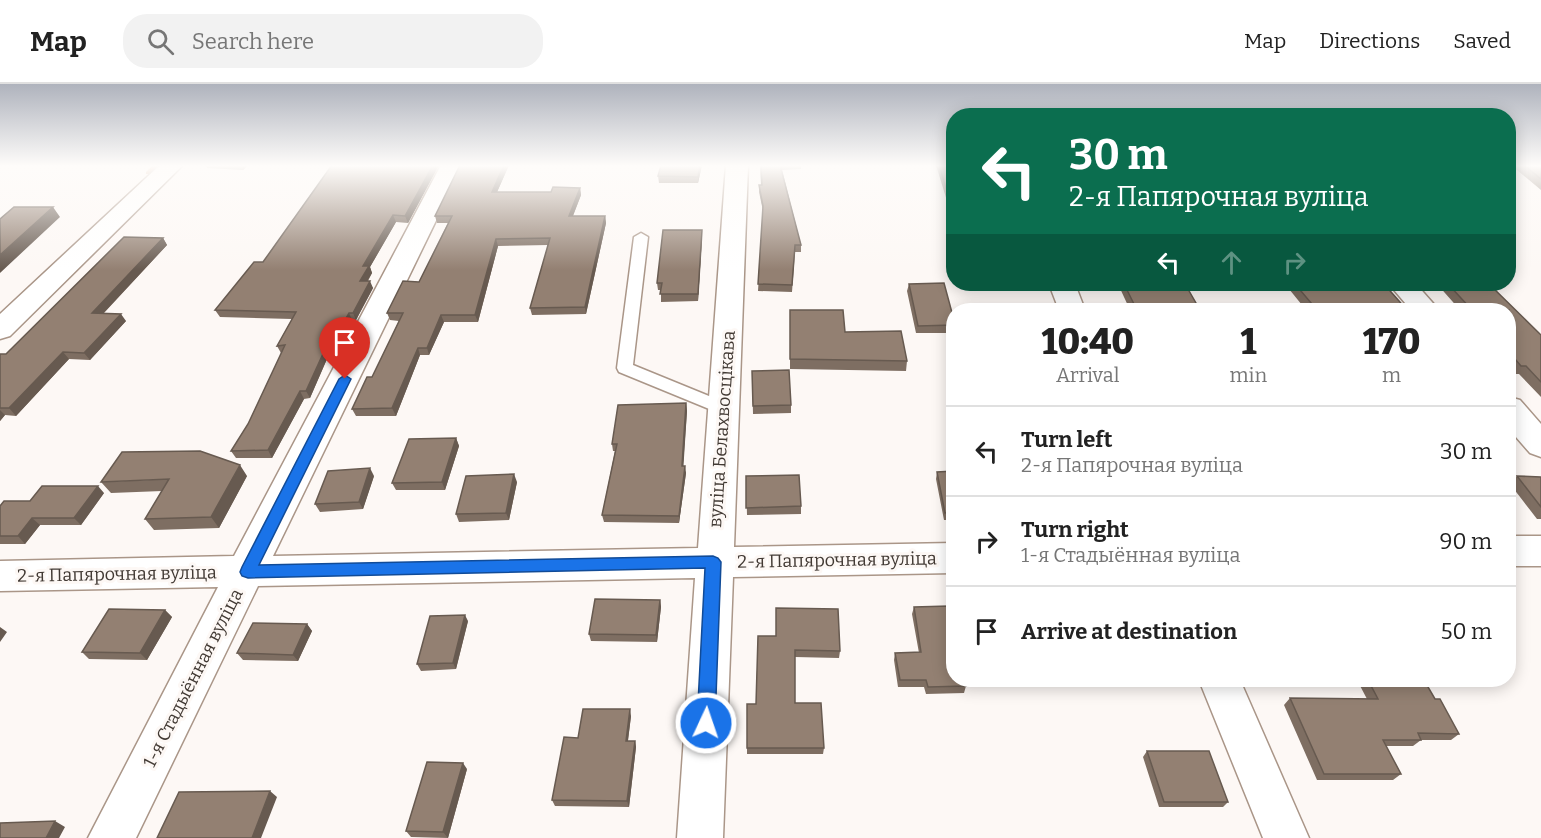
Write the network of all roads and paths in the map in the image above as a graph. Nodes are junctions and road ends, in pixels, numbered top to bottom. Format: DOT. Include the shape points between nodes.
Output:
graph roads {
  1 [pos="135,200"];
  2 [pos="435,200"];
  3 [pos="735,200"];
  4 [pos="641,237"];
  5 [pos="1408,291"];
  6 [pos="1419,303"];
  7 [pos="0,330"];
  8 [pos="724,409"];
  9 [pos="1516,416"];
  10 [pos="1541,446"];
  11 [pos="1516,551"];
  12 [pos="1541,551"];
  13 [pos="946,558"];
  14 [pos="713,562"];
  15 [pos="248,572"];
  16 [pos="0,576"];
  17 [pos="1223,687"];
  18 [pos="111,838"];
  19 [pos="700,838"];
  20 [pos="1286,838"];
  1 -- 7 [label="street"];
  2 -- 15 [label="street, 1-я Стадыённая вуліца"];
  3 -- 8 [label="street, вуліца Белахвосцікава"];
  4 -- 8 [label="lane" via="625,368"];
  5 -- 6 [label="street"];
  8 -- 14 [label="street, вуліца Белахвосцікава"];
  9 -- 10 [label="street"];
  11 -- 12 [label="street"];
  13 -- 14 [label="street, 2-я Папярочная вуліца"];
  14 -- 15 [label="street, 2-я Папярочная вуліца"];
  14 -- 19 [label="street, вуліца Белахвосцікава"];
  15 -- 16 [label="street, 2-я Папярочная вуліца"];
  15 -- 18 [label="street, 1-я Стадыённая вуліца"];
  17 -- 20 [label="street"];
}
